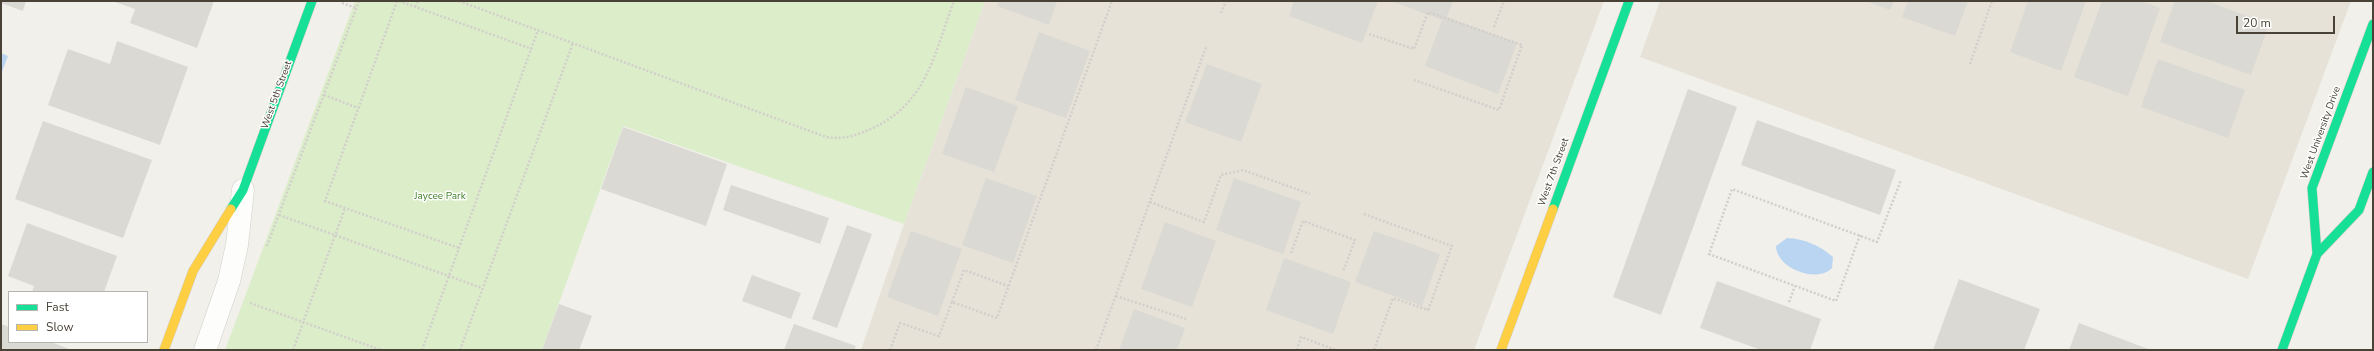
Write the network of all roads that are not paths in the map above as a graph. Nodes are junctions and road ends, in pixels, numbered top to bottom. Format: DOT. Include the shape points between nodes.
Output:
graph roads {
  1 [pos="312,1"];
  2 [pos="1629,1"];
  3 [pos="2373,24"];
  4 [pos="2373,172"];
  5 [pos="242,190"];
  6 [pos="2317,254"];
  7 [pos="164,350"];
  8 [pos="205,350"];
  9 [pos="1501,350"];
  10 [pos="2282,350"];
  1 -- 5 [label="street, West 5th Street"];
  2 -- 9 [label="street, West 7th Street"];
  3 -- 6 [label="street, West University Drive" via="2312,188"];
  4 -- 6 [label="street, West University Drive" via="2359,210"];
  5 -- 7 [label="street, West 5th Street" via="193,271"];
  5 -- 8 [label="street, West 5th Street" via="237,245 229,281"];
  6 -- 10 [label="street, West University Drive"];
}
